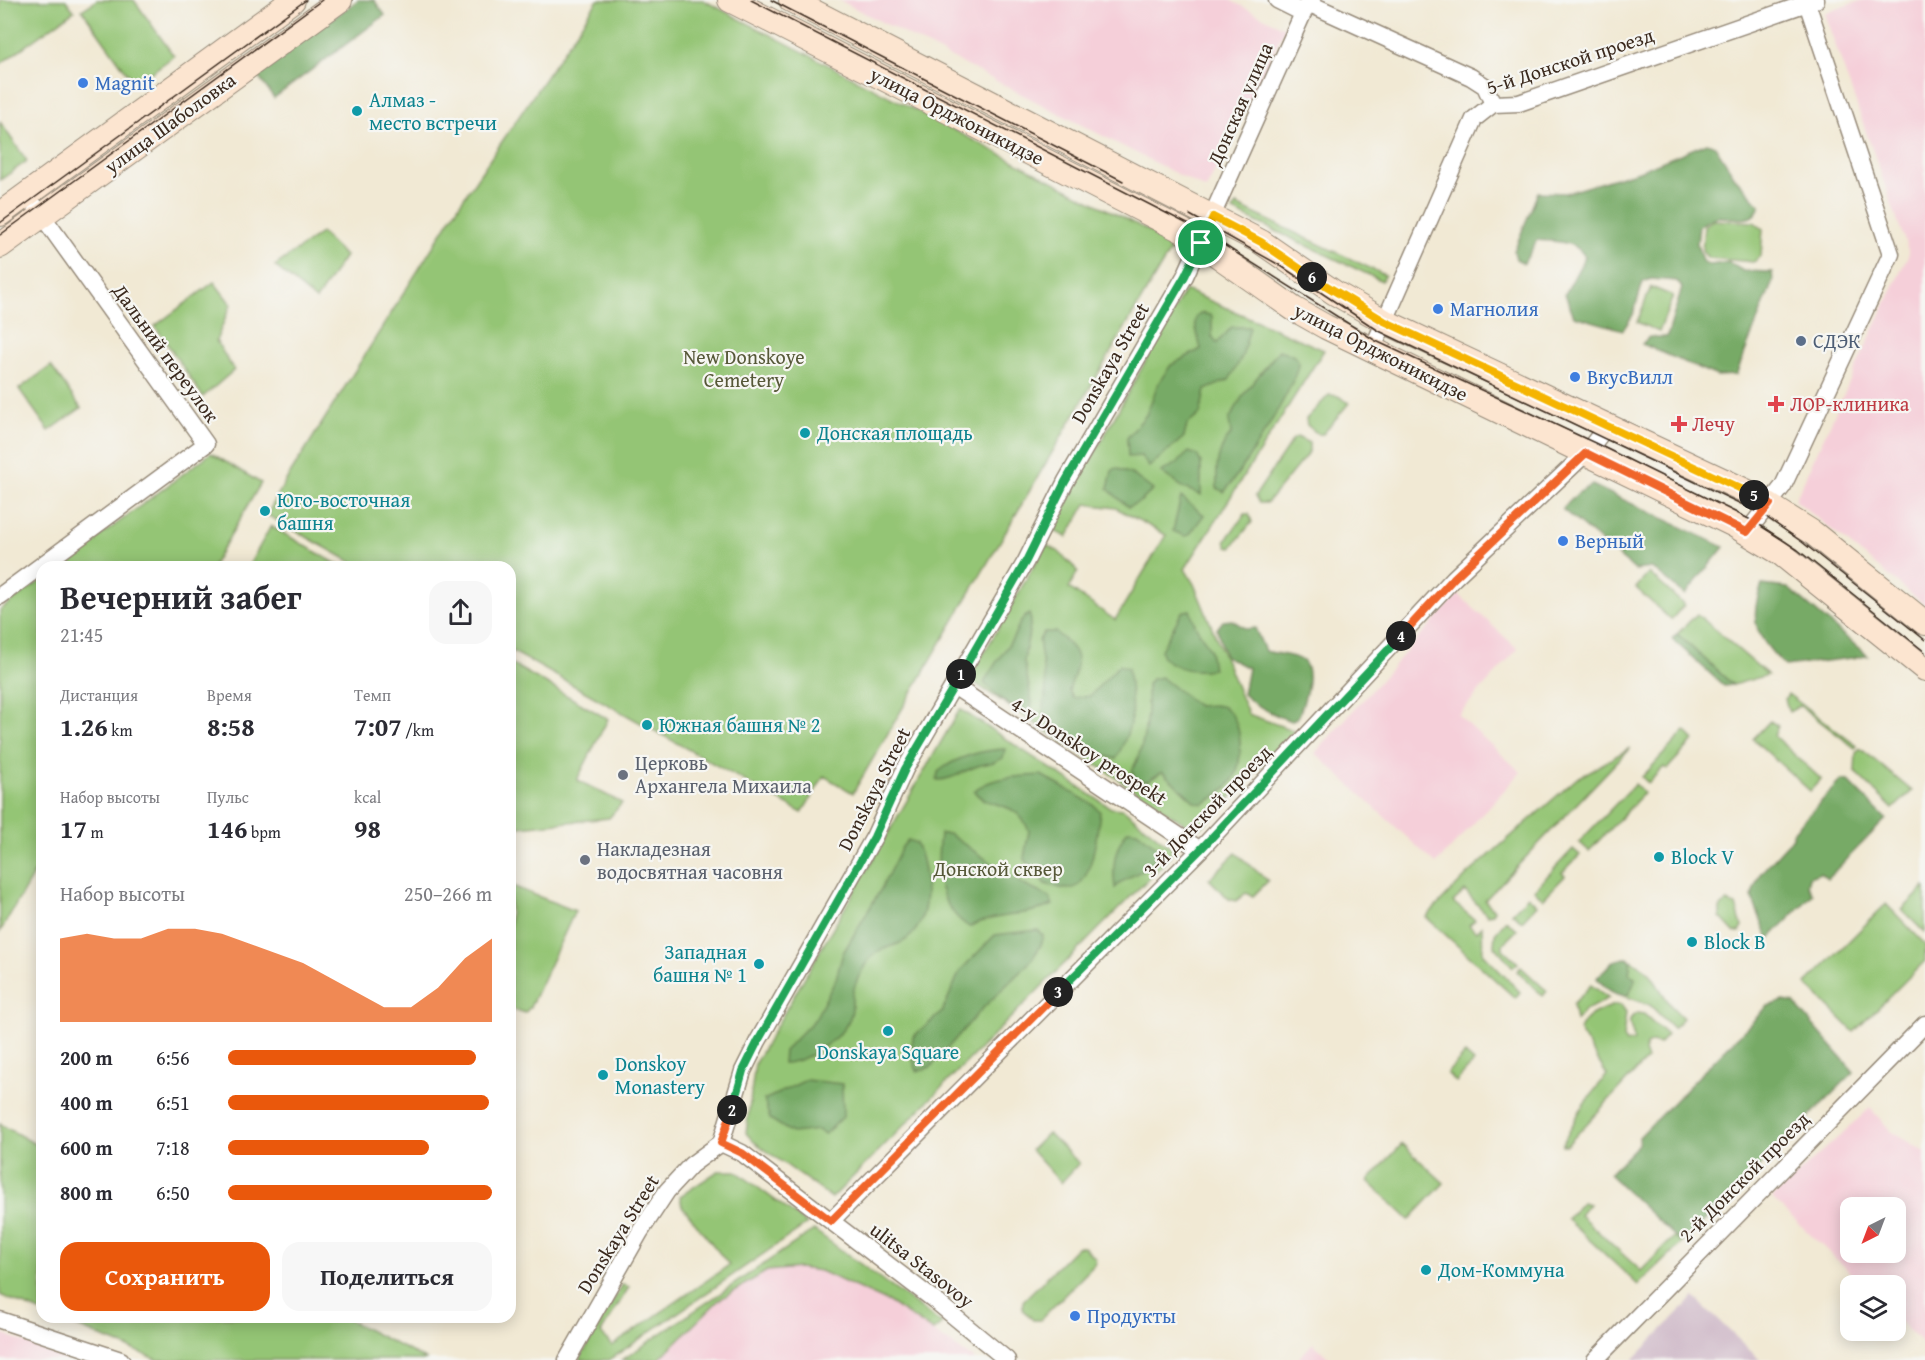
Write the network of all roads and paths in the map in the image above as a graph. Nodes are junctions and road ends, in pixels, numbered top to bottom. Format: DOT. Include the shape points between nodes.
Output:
graph roads {
  1 [pos="293,0"];
  2 [pos="340,0"];
  3 [pos="730,0"];
  4 [pos="791,0"];
  5 [pos="1277,0"];
  6 [pos="1810,1"];
  7 [pos="1307,5"];
  8 [pos="1493,104"];
  9 [pos="27,194"];
  10 [pos="0,214"];
  11 [pos="42,216"];
  12 [pos="1213,217"];
  13 [pos="1201,243"];
  14 [pos="0,246"];
  15 [pos="1384,321"];
  16 [pos="1372,350"];
  17 [pos="1607,426"];
  18 [pos="1586,453"];
  19 [pos="1770,504"];
  20 [pos="1747,532"];
  21 [pos="47,561"];
  22 [pos="36,569"];
  23 [pos="0,596"];
  24 [pos="1925,623"];
  25 [pos="1925,669"];
  26 [pos="954,686"];
  27 [pos="1200,850"];
  28 [pos="1925,1024"];
  29 [pos="721,1143"];
  30 [pos="831,1221"];
  31 [pos="0,1320"];
  32 [pos="122,1360"];
  33 [pos="567,1360"];
  34 [pos="1007,1360"];
  35 [pos="1595,1360"];
  1 -- 9 [label="main road, улица Шаболовка"];
  2 -- 11 [label="main road, улица Шаболовка"];
  3 -- 13 [label="main road, улица Орджоникидзе"];
  4 -- 12 [label="main road, улица Орджоникидзе"];
  5 -- 7 [label="street"];
  6 -- 8 [label="street, 5-й Донской проезд" via="1519,103"];
  6 -- 19 [label="street" via="1891,254 1783,486"];
  7 -- 8 [label="street" via="1471,77 1485,86"];
  7 -- 12 [label="street, Донская улица"];
  8 -- 15 [label="street, 5-й Донской проезд" via="1474,119"];
  9 -- 10 [label="main road, улица Шаболовка"];
  9 -- 11 [label="street, Дальний переулок"];
  11 -- 14 [label="main road, улица Шаболовка"];
  11 -- 21 [label="street, Дальний переулок" via="206,444"];
  12 -- 13 [label="street, Донская улица"];
  12 -- 15 [label="main road, улица Орджоникидзе" via="1261,242"];
  13 -- 16 [label="main road, улица Орджоникидзе" via="1294,309"];
  13 -- 26 [label="street, Donskaya Street"];
  15 -- 16 [label="street, 5-й Донской проезд"];
  15 -- 17 [label="main road, улица Орджоникидзе"];
  16 -- 18 [label="main road, улица Орджоникидзе"];
  17 -- 18 [label="street, 3-й Донской проезд"];
  17 -- 19 [label="main road, улица Орджоникидзе"];
  18 -- 20 [label="main road, улица Орджоникидзе"];
  18 -- 27 [label="street, 3-й Донской проезд" via="1454,578"];
  19 -- 20 [label="street"];
  19 -- 24 [label="main road, улица Орджоникидзе" via="1813,533"];
  20 -- 25 [label="main road, улица Орджоникидзе" via="1779,552"];
  22 -- 23 [label="street, Дальний переулок"];
  26 -- 27 [label="street, 4-y Donskoy prospekt"];
  26 -- 29 [label="street, Donskaya Street" via="905,769 874,837 743,1071"];
  27 -- 30 [label="street, 3-й Донской проезд"];
  28 -- 35 [label="street, 2-й Донской проезд"];
  29 -- 30 [label="street, ulitsa Stasovoy" via="742,1153"];
  29 -- 33 [label="street, Donskaya Street" via="691,1165 667,1191"];
  30 -- 34 [label="street, ulitsa Stasovoy"];
  31 -- 32 [label="street"];
}
